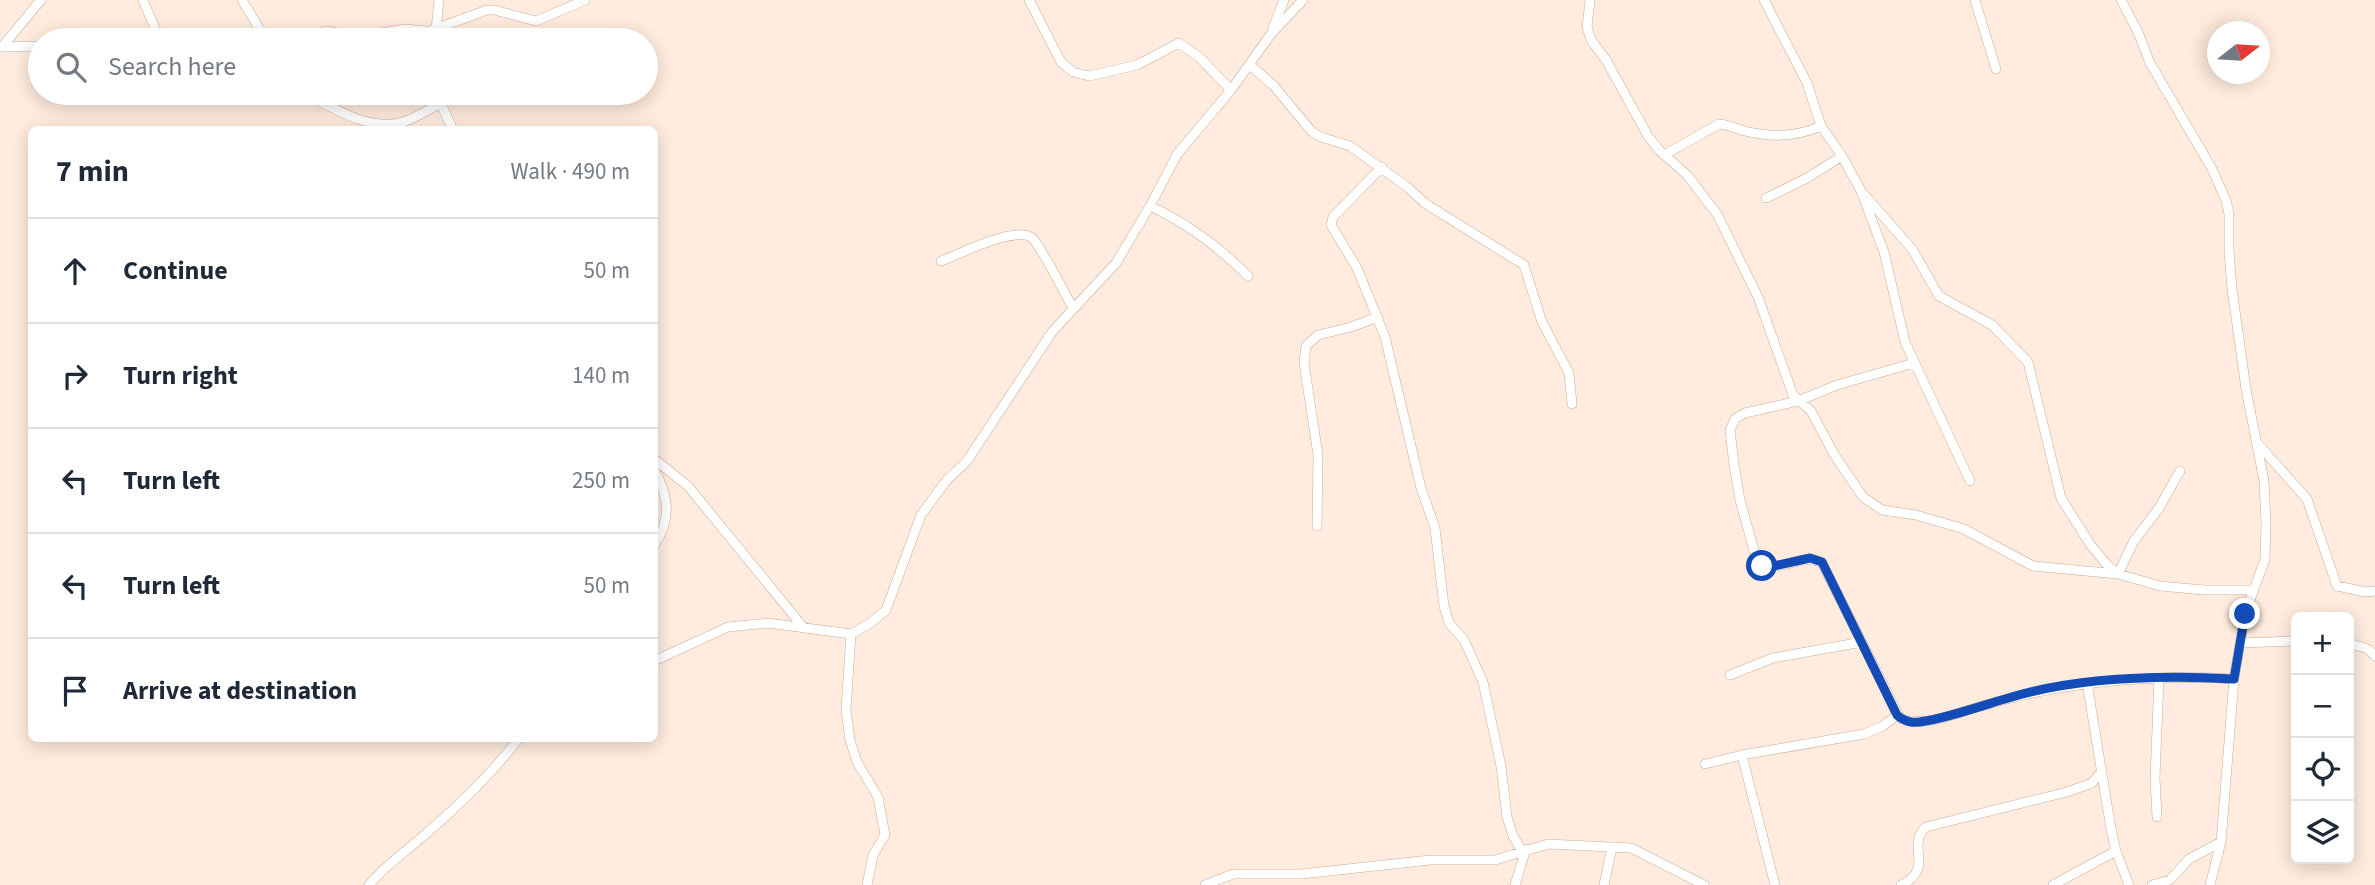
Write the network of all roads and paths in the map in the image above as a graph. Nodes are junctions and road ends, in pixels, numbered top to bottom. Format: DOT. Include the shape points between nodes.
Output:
graph roads {
  1 [pos="41,0"];
  2 [pos="143,0"];
  3 [pos="242,0"];
  4 [pos="439,0"];
  5 [pos="585,0"];
  6 [pos="1029,0"];
  7 [pos="1284,0"];
  8 [pos="1303,0"];
  9 [pos="1590,0"];
  10 [pos="1765,0"];
  11 [pos="1975,0"];
  12 [pos="2120,0"];
  13 [pos="155,28"];
  14 [pos="259,28"];
  15 [pos="433,28"];
  16 [pos="439,28"];
  17 [pos="1270,34"];
  18 [pos="28,46"];
  19 [pos="2,47"];
  20 [pos="1250,65"];
  21 [pos="1996,69"];
  22 [pos="1231,90"];
  23 [pos="329,105"];
  24 [pos="437,105"];
  25 [pos="440,105"];
  26 [pos="451,126"];
  27 [pos="1821,126"];
  28 [pos="1664,155"];
  29 [pos="1842,156"];
  30 [pos="1381,167"];
  31 [pos="1861,191"];
  32 [pos="1766,198"];
  33 [pos="1150,206"];
  34 [pos="941,261"];
  35 [pos="1248,276"];
  36 [pos="1073,308"];
  37 [pos="1378,317"];
  38 [pos="1914,363"];
  39 [pos="1798,401"];
  40 [pos="1572,404"];
  41 [pos="2257,442"];
  42 [pos="658,462"];
  43 [pos="2180,471"];
  44 [pos="658,478"];
  45 [pos="1969,481"];
  46 [pos="1317,526"];
  47 [pos="658,536"];
  48 [pos="2118,574"];
  49 [pos="2252,590"];
  50 [pos="2375,591"];
  51 [pos="803,627"];
  52 [pos="851,634"];
  53 [pos="2291,641"];
  54 [pos="1862,642"];
  55 [pos="2240,643"];
  56 [pos="2354,645"];
  57 [pos="2375,656"];
  58 [pos="658,660"];
  59 [pos="1730,676"];
  60 [pos="2159,678"];
  61 [pos="2234,679"];
  62 [pos="2087,683"];
  63 [pos="1897,715"];
  64 [pos="516,742"];
  65 [pos="1741,755"];
  66 [pos="1705,764"];
  67 [pos="2101,772"];
  68 [pos="2157,817"];
  69 [pos="2221,842"];
  70 [pos="1612,846"];
  71 [pos="1524,850"];
  72 [pos="2116,851"];
  73 [pos="369,885"];
  74 [pos="867,885"];
  75 [pos="1205,885"];
  76 [pos="1515,885"];
  77 [pos="1604,885"];
  78 [pos="1704,885"];
  79 [pos="1775,885"];
  80 [pos="1901,885"];
  81 [pos="2053,885"];
  82 [pos="2129,885"];
  83 [pos="2152,885"];
  84 [pos="2210,885"];
  1 -- 19 [label="street"];
  2 -- 13 [label="street"];
  3 -- 14 [label="street"];
  4 -- 15 [label="street"];
  5 -- 16 [label="street" via="536,21 490,10"];
  6 -- 22 [label="street" via="1060,62 1079,75 1137,65 1179,43"];
  7 -- 17 [label="street"];
  8 -- 17 [label="street"];
  9 -- 28 [label="street" via="1588,34"];
  10 -- 27 [label="street" via="1807,83"];
  11 -- 21 [label="street"];
  12 -- 41 [label="street" via="2226,200 2232,289"];
  17 -- 20 [label="street"];
  18 -- 19 [label="street"];
  20 -- 22 [label="street"];
  20 -- 30 [label="street" via="1275,86 1312,132 1346,144"];
  22 -- 33 [label="street" via="1178,153"];
  23 -- 24 [label="street" via="361,120 383,124 403,122"];
  25 -- 26 [label="street"];
  27 -- 28 [label="street" via="1781,136 1718,124"];
  27 -- 29 [label="street"];
  28 -- 39 [label="street" via="1687,175 1729,234"];
  29 -- 31 [label="street"];
  29 -- 32 [label="street"];
  30 -- 37 [label="street" via="1333,216 1331,224"];
  30 -- 40 [label="street" via="1426,204 1524,265 1542,321 1569,373"];
  31 -- 38 [label="street" via="1884,252 1900,327"];
  31 -- 48 [label="street" via="1912,249 1939,296 1984,319 2028,362 2061,498 2090,544"];
  33 -- 35 [label="street" via="1218,248"];
  33 -- 36 [label="street" via="1116,263"];
  34 -- 36 [label="street" via="1011,234 1027,235 1038,245"];
  36 -- 52 [label="street" via="967,461 921,515 886,610"];
  37 -- 46 [label="street" via="1318,335 1307,346 1304,363 1318,455"];
  37 -- 71 [label="street" via="1435,528 1447,618 1464,640 1483,682 1507,817"];
  38 -- 39 [label="street"];
  38 -- 45 [label="street"];
  39 -- 48 [label="street" via="1811,411 1855,487 1878,509 1965,529 2034,566"];
  39 -- 54 [label="street" via="1745,413 1732,424 1740,500 1758,563 1769,567 1810,558 1822,562"];
  41 -- 49 [label="street" via="2264,481 2266,552"];
  41 -- 50 [label="street" via="2307,499 2336,584"];
  42 -- 51 [label="street" via="688,486"];
  43 -- 48 [label="street"];
  44 -- 47 [label="street" via="667,514"];
  48 -- 49 [label="street" via="2160,586"];
  49 -- 55 [label="street"];
  51 -- 52 [label="street"];
  51 -- 58 [label="street" via="768,623 728,627"];
  52 -- 74 [label="street" via="846,710 849,740 878,797 885,835 873,855"];
  53 -- 55 [label="street"];
  54 -- 59 [label="street" via="1773,658"];
  54 -- 63 [label="street"];
  55 -- 61 [label="street"];
  56 -- 57 [label="street"];
  60 -- 61 [label="street"];
  60 -- 62 [label="street"];
  60 -- 68 [label="street"];
  61 -- 69 [label="street"];
  62 -- 63 [label="street" via="1918,722"];
  62 -- 67 [label="street"];
  63 -- 65 [label="street" via="1864,734"];
  64 -- 73 [label="street" via="490,773"];
  65 -- 66 [label="street"];
  65 -- 79 [label="street"];
  67 -- 72 [label="street"];
  67 -- 80 [label="street" via="2083,788 1926,827 1918,838 1918,871"];
  69 -- 83 [label="street" via="2186,862 2173,878"];
  69 -- 84 [label="street"];
  70 -- 71 [label="street" via="1548,844"];
  70 -- 77 [label="street"];
  70 -- 78 [label="street" via="1638,850"];
  71 -- 75 [label="street" via="1489,861 1430,860 1309,874 1233,874"];
  71 -- 76 [label="street"];
  72 -- 81 [label="street"];
  72 -- 82 [label="street"];
}
